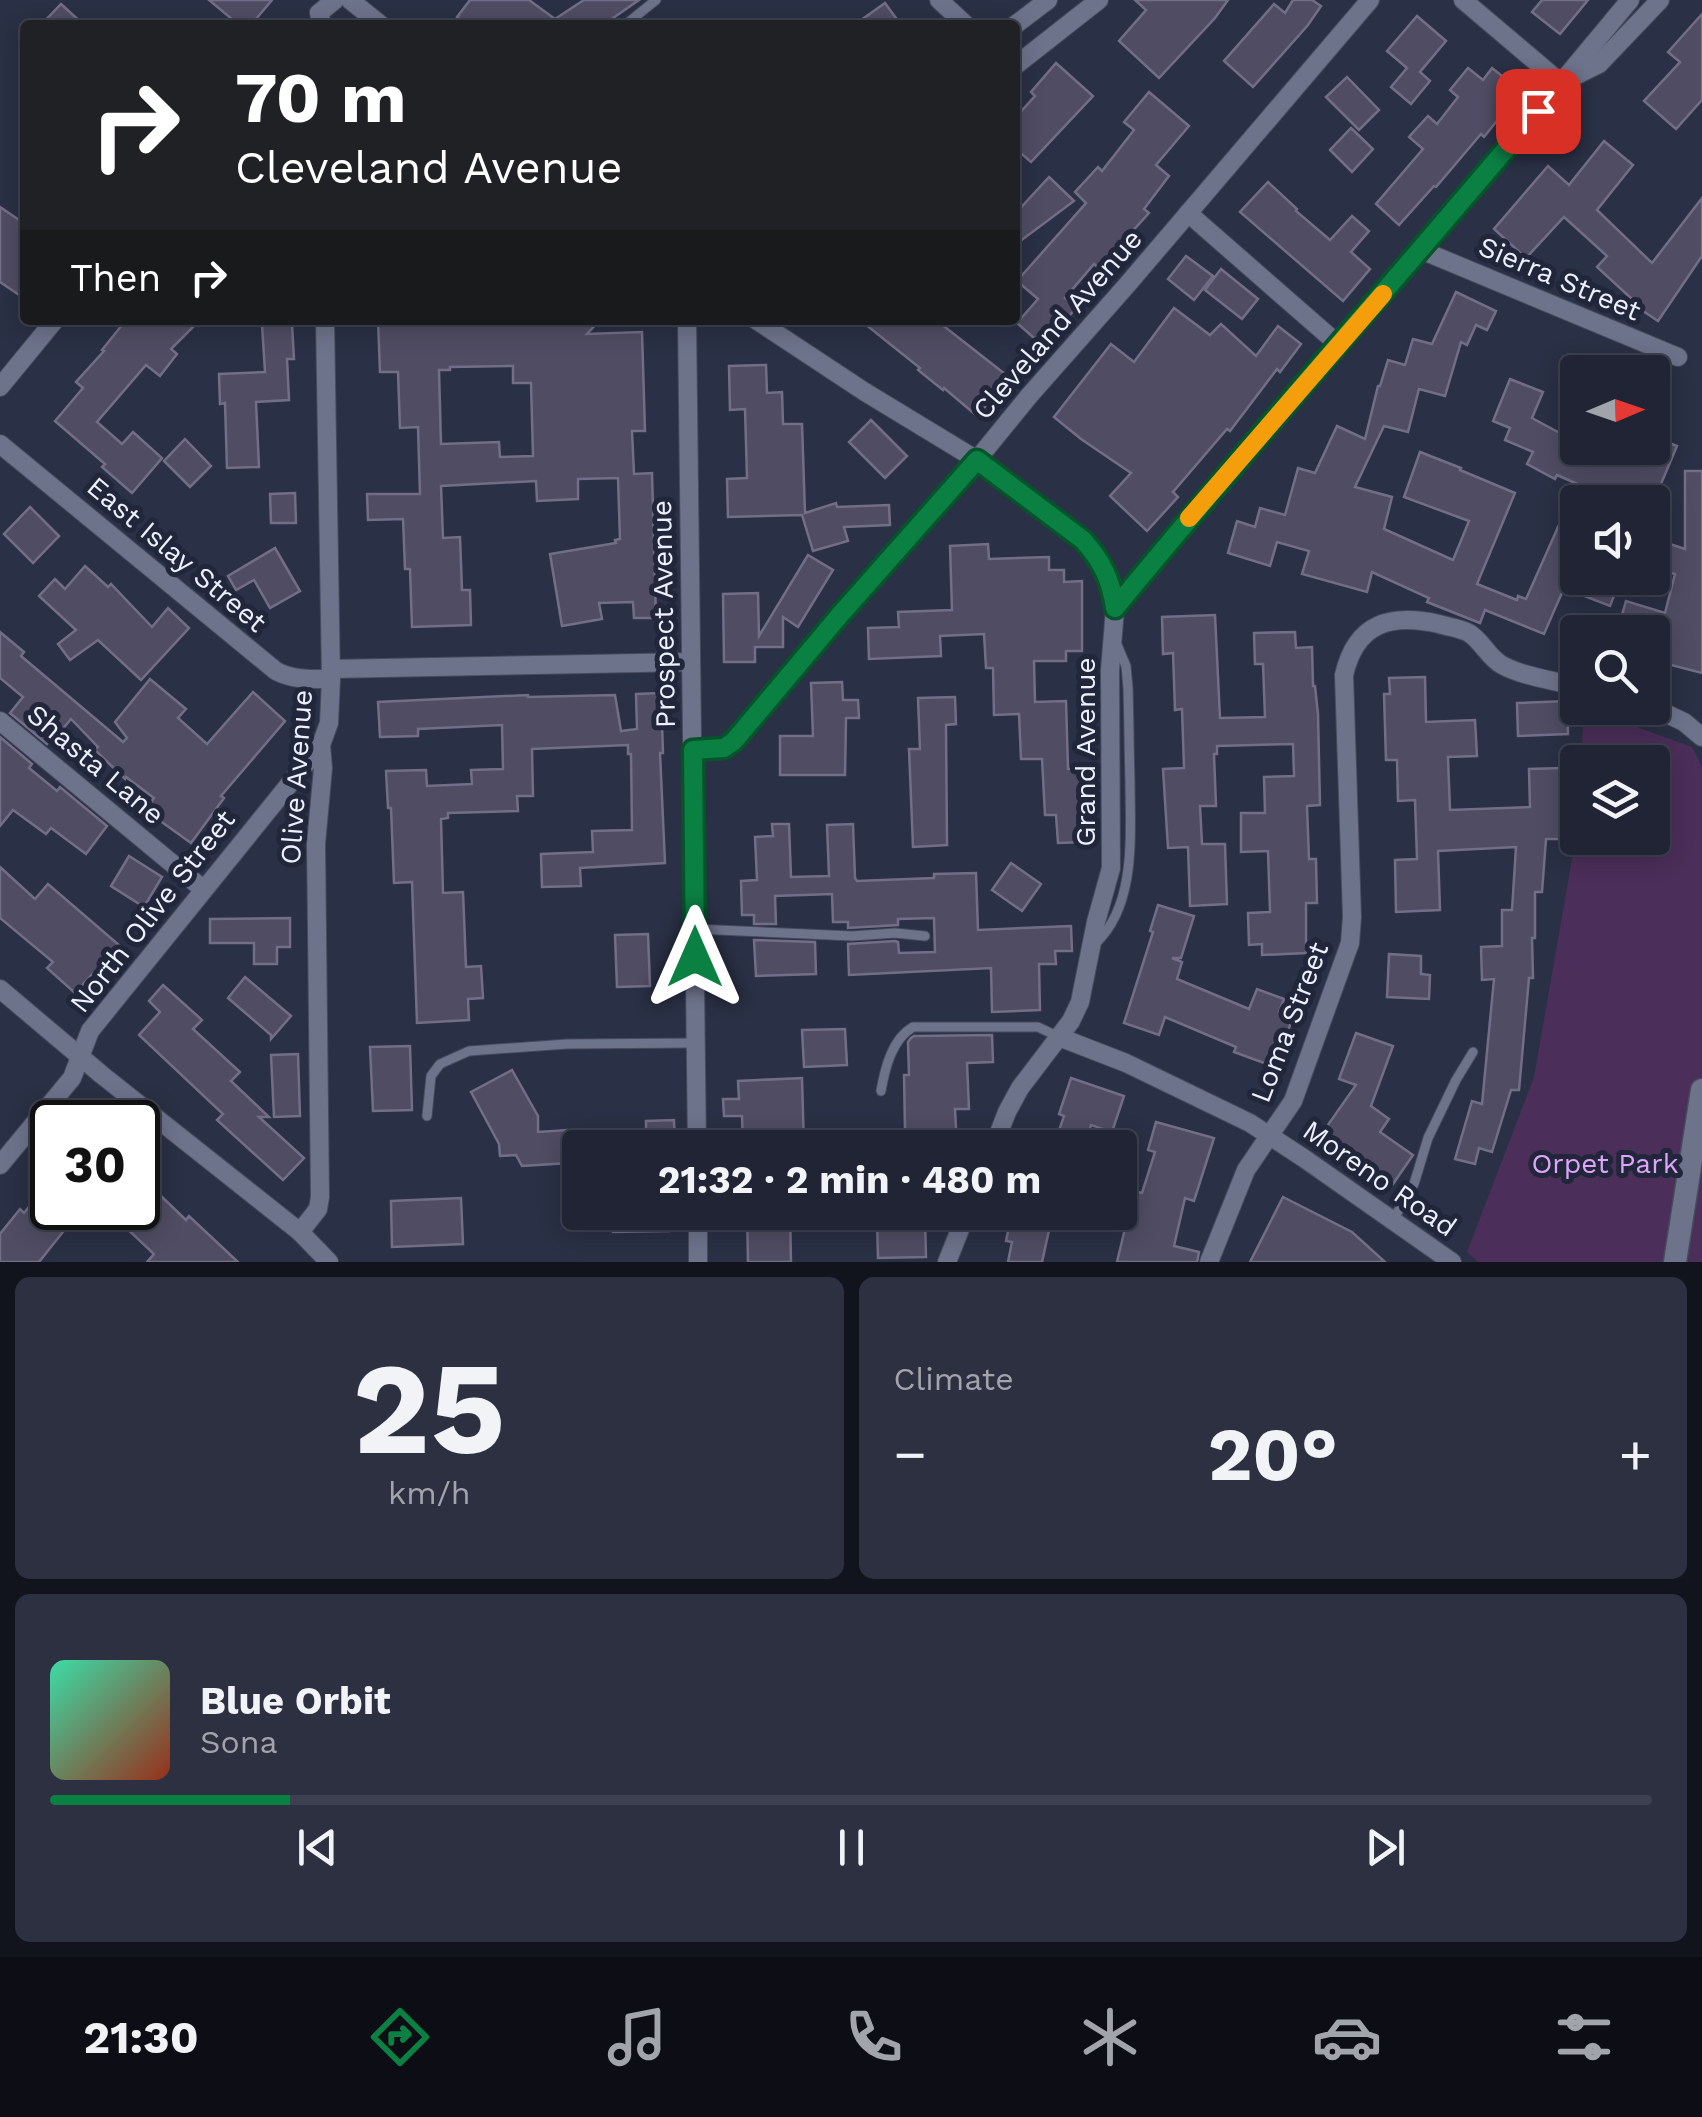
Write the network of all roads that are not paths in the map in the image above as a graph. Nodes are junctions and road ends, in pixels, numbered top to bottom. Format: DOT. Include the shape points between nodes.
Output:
graph roads {
  1 [pos="335,0"];
  2 [pos="350,0"];
  3 [pos="656,0"];
  4 [pos="939,0"];
  5 [pos="1048,0"];
  6 [pos="1099,0"];
  7 [pos="1370,0"];
  8 [pos="1463,0"];
  9 [pos="1630,0"];
  10 [pos="1660,0"];
  11 [pos="320,19"];
  12 [pos="375,20"];
  13 [pos="631,20"];
  14 [pos="961,20"];
  15 [pos="1020,21"];
  16 [pos="1020,62"];
  17 [pos="1560,83"];
  18 [pos="1188,213"];
  19 [pos="1422,250"];
  20 [pos="51,325"];
  21 [pos="326,325"];
  22 [pos="687,325"];
  23 [pos="764,325"];
  24 [pos="1339,345"];
  25 [pos="0,354"];
  26 [pos="1678,357"];
  27 [pos="16,368"];
  28 [pos="0,387"];
  29 [pos="0,444"];
  30 [pos="977,460"];
  31 [pos="1115,608"];
  32 [pos="691,662"];
  33 [pos="330,674"];
  34 [pos="1560,682"];
  35 [pos="1670,715"];
  36 [pos="0,720"];
  37 [pos="1702,737"];
  38 [pos="321,744"];
  39 [pos="693,750"];
  40 [pos="203,889"];
  41 [pos="695,929"];
  42 [pos="925,936"];
  43 [pos="0,989"];
  44 [pos="1060,1038"];
  45 [pos="696,1043"];
  46 [pos="1473,1052"];
  47 [pos="82,1055"];
  48 [pos="1702,1090"];
  49 [pos="881,1091"];
  50 [pos="427,1116"];
  51 [pos="697,1130"];
  52 [pos="1000,1130"];
  53 [pos="1270,1135"];
  54 [pos="0,1166"];
  55 [pos="1393,1220"];
  56 [pos="698,1230"];
  57 [pos="960,1230"];
  58 [pos="300,1232"];
  59 [pos="329,1262"];
  60 [pos="698,1262"];
  61 [pos="947,1262"];
  62 [pos="1209,1262"];
  63 [pos="1452,1262"];
  64 [pos="1675,1262"];
  1 -- 11 [label="street"];
  2 -- 12 [label="street"];
  3 -- 13 [label="lane"];
  4 -- 14 [label="street"];
  5 -- 15 [label="street"];
  6 -- 16 [label="street"];
  7 -- 18 [label="street, Cleveland Avenue"];
  8 -- 17 [label="street"];
  9 -- 17 [label="street"];
  10 -- 17 [label="street" via="1598,64"];
  17 -- 19 [label="street"];
  18 -- 24 [label="street"];
  18 -- 30 [label="street, Cleveland Avenue"];
  19 -- 24 [label="street"];
  19 -- 26 [label="street, Sierra Street"];
  20 -- 27 [label="street"];
  21 -- 33 [label="street, Olive Avenue"];
  22 -- 32 [label="street, Prospect Avenue"];
  23 -- 30 [label="street"];
  24 -- 31 [label="street"];
  25 -- 27 [label="street"];
  27 -- 28 [label="street"];
  29 -- 33 [label="street, East Islay Street" via="276,671 297,678"];
  30 -- 31 [label="street" via="1083,540 1106,572"];
  30 -- 39 [label="street, Cleveland Avenue" via="734,741"];
  31 -- 44 [label="street, Grand Avenue" via="1112,854 1080,1002"];
  32 -- 33 [label="street, East Islay Street"];
  32 -- 39 [label="street, Prospect Avenue"];
  33 -- 38 [label="street, Olive Avenue"];
  34 -- 53 [label="street, Loma Street" via="1499,664 1466,631 1419,620 1385,622 1358,640 1344,676 1350,943 1293,1102"];
  35 -- 37 [label="street"];
  36 -- 40 [label="street, Shasta Lane"];
  38 -- 40 [label="street, North Olive Street"];
  38 -- 58 [label="street, Olive Avenue" via="320,1197"];
  39 -- 41 [label="street, Prospect Avenue"];
  40 -- 47 [label="street, North Olive Street" via="90,1030"];
  41 -- 42 [label="lane"];
  41 -- 45 [label="street, Prospect Avenue"];
  43 -- 47 [label="street"];
  44 -- 49 [label="lane" via="1038,1027 913,1027 893,1049"];
  44 -- 52 [label="street, Grand Avenue" via="1020,1088"];
  44 -- 53 [label="street, Moreno Road"];
  45 -- 50 [label="lane" via="469,1051 440,1064 431,1076"];
  45 -- 51 [label="street, Prospect Avenue"];
  46 -- 55 [label="lane"];
  47 -- 54 [label="street, North Olive Street" via="72,1078"];
  47 -- 58 [label="street"];
  48 -- 64 [label="street"];
  53 -- 55 [label="street, Moreno Road"];
  53 -- 62 [label="street, Loma Street" via="1246,1170"];
  55 -- 63 [label="street, Moreno Road"];
  56 -- 60 [label="street"];
  57 -- 61 [label="street"];
  58 -- 59 [label="street"];
}
